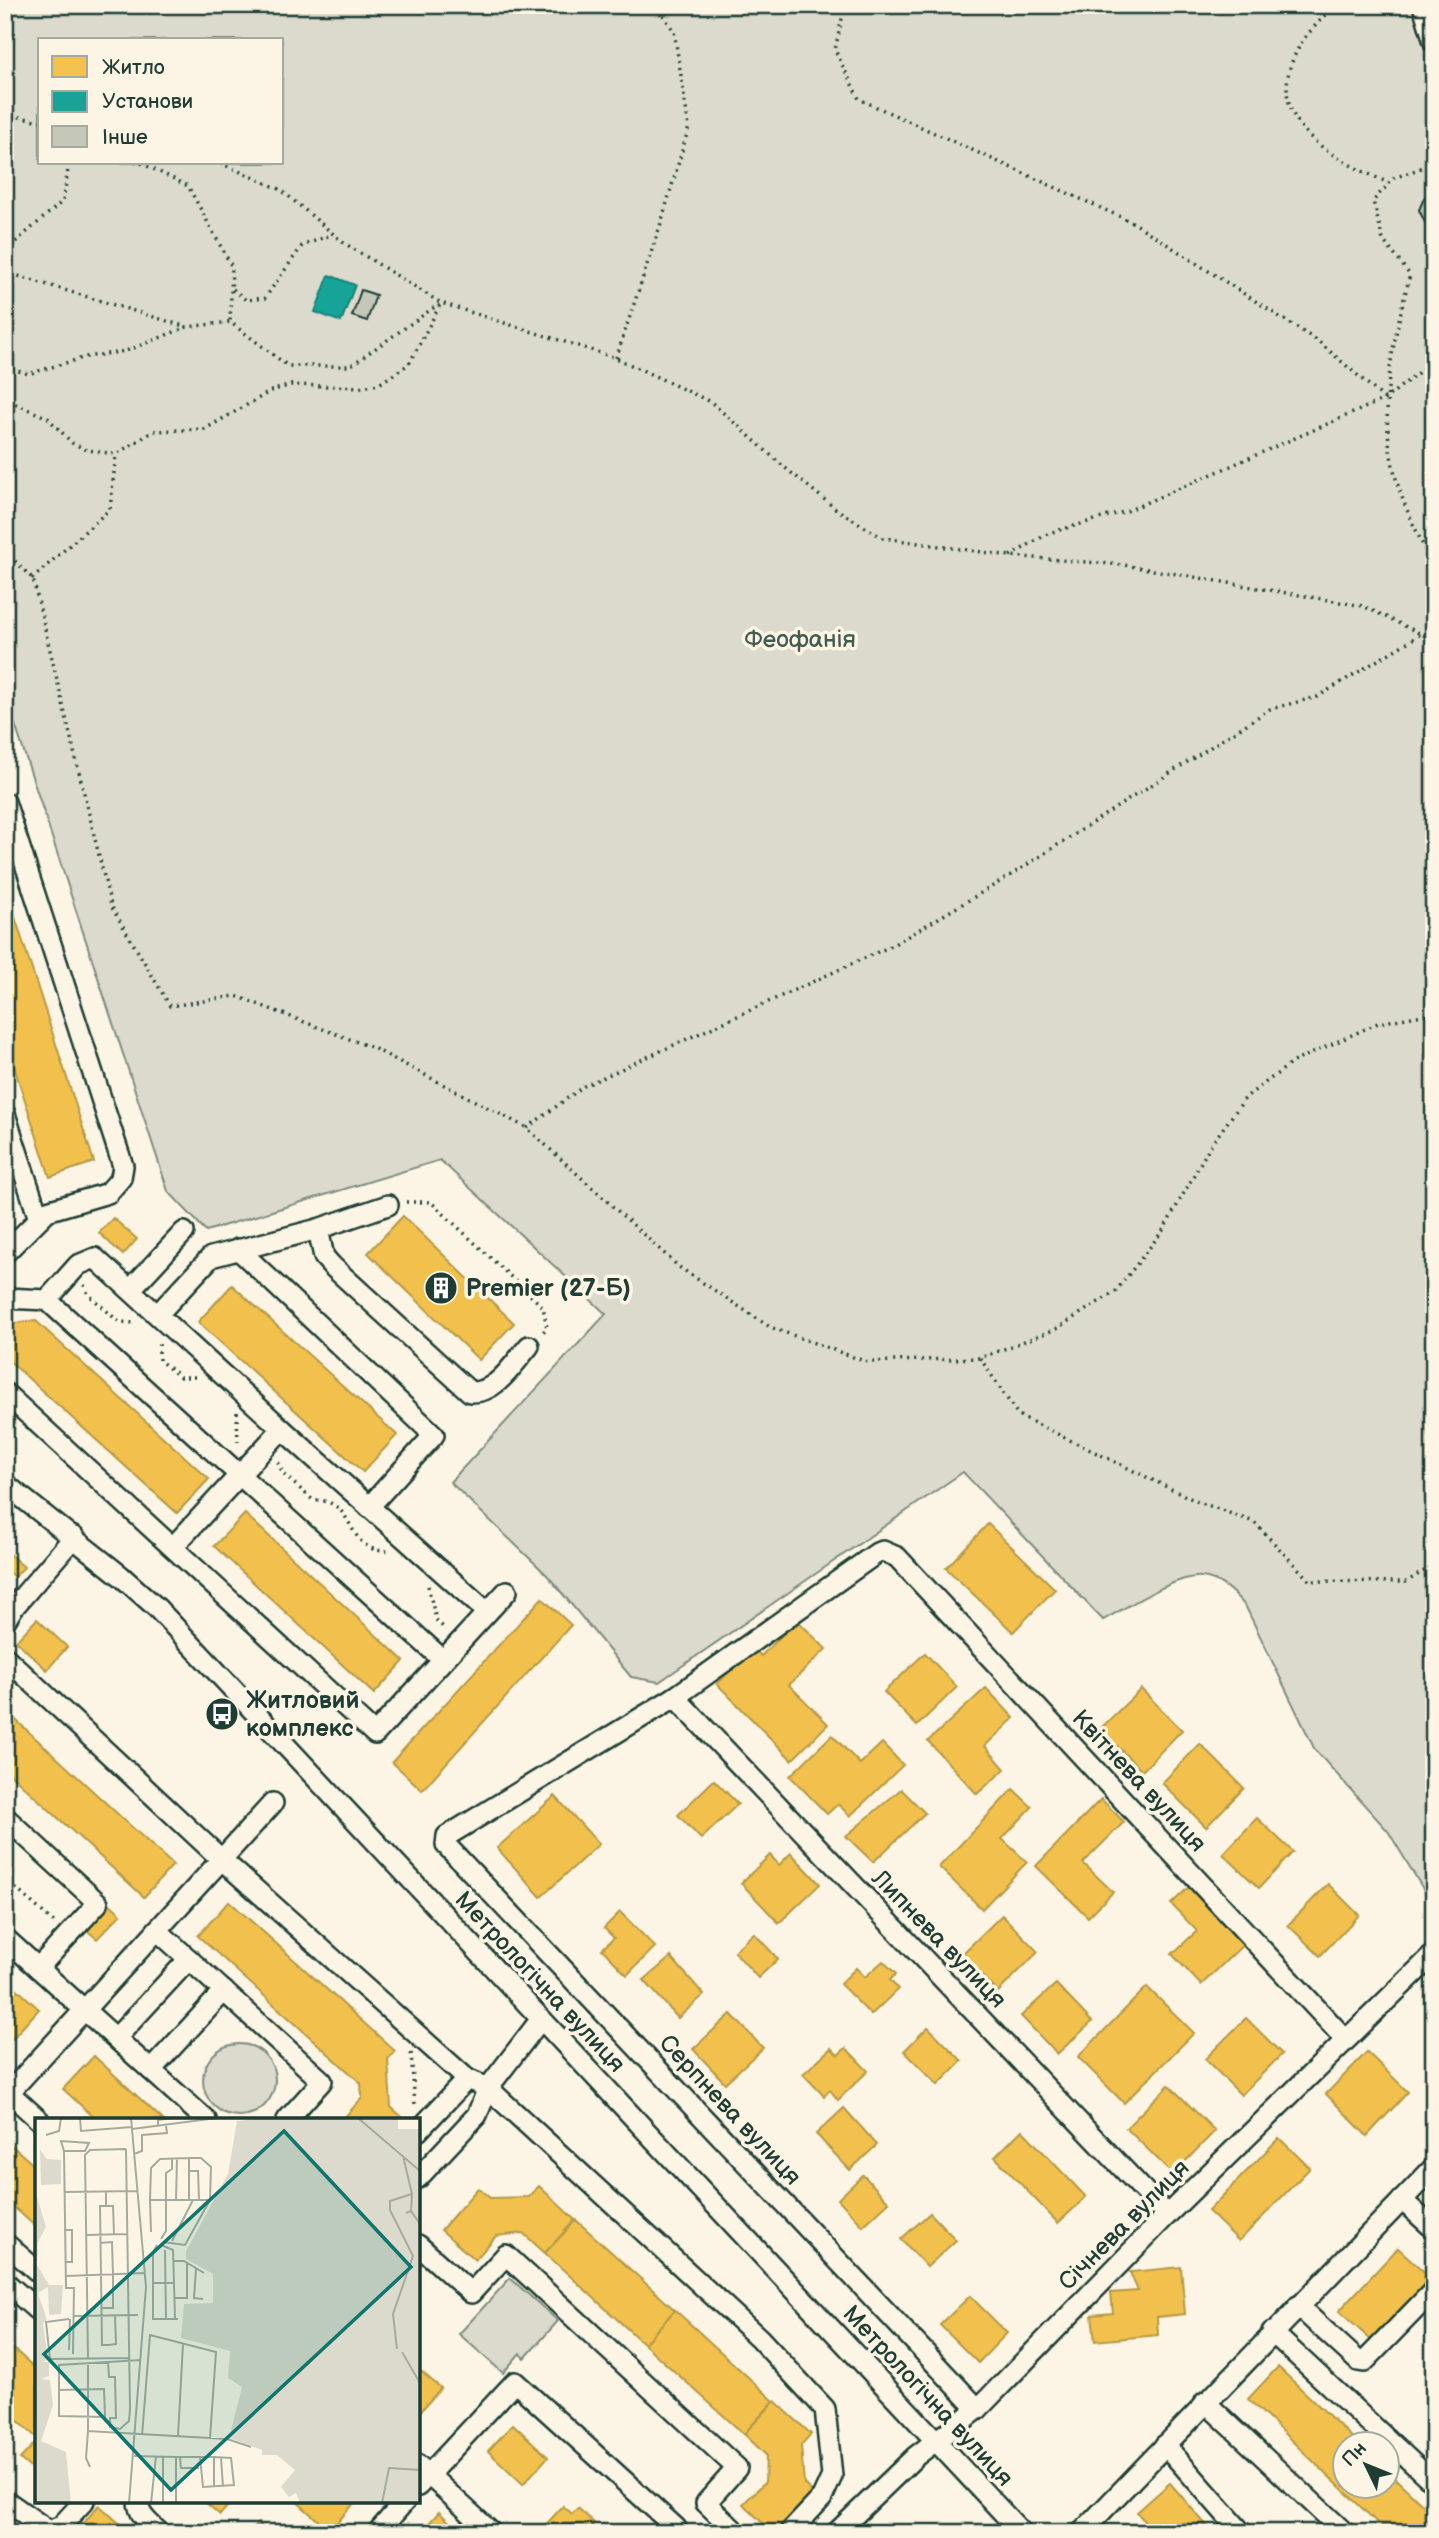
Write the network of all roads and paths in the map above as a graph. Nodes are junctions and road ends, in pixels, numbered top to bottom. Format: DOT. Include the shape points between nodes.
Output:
graph roads {
  1 [pos="656,5"];
  2 [pos="845,5"];
  3 [pos="1335,5"];
  4 [pos="1423,5"];
  5 [pos="1434,42"];
  6 [pos="5,114"];
  7 [pos="38,121"];
  8 [pos="69,164"];
  9 [pos="143,164"];
  10 [pos="222,164"];
  11 [pos="1434,172"];
  12 [pos="1389,183"];
  13 [pos="333,234"];
  14 [pos="5,251"];
  15 [pos="5,272"];
  16 [pos="233,289"];
  17 [pos="441,303"];
  18 [pos="230,322"];
  19 [pos="187,327"];
  20 [pos="616,358"];
  21 [pos="1434,360"];
  22 [pos="5,367"];
  23 [pos="5,394"];
  24 [pos="1385,399"];
  25 [pos="116,454"];
  26 [pos="5,551"];
  27 [pos="1010,556"];
  28 [pos="1434,570"];
  29 [pos="32,579"];
  30 [pos="1421,634"];
  31 [pos="1434,640"];
  32 [pos="5,802"];
  33 [pos="1434,1013"];
  34 [pos="5,1114"];
  35 [pos="527,1128"];
  36 [pos="388,1205"];
  37 [pos="38,1216"];
  38 [pos="318,1229"];
  39 [pos="184,1232"];
  40 [pos="238,1249"];
  41 [pos="5,1253"];
  42 [pos="82,1282"];
  43 [pos="131,1289"];
  44 [pos="5,1298"];
  45 [pos="47,1300"];
  46 [pos="158,1314"];
  47 [pos="139,1323"];
  48 [pos="159,1339"];
  49 [pos="529,1346"];
  50 [pos="980,1359"];
  51 [pos="207,1382"];
  52 [pos="5,1393"];
  53 [pos="237,1405"];
  54 [pos="282,1429"];
  55 [pos="238,1445"];
  56 [pos="275,1454"];
  57 [pos="240,1473"];
  58 [pos="5,1484"];
  59 [pos="369,1507"];
  60 [pos="74,1538"];
  61 [pos="173,1547"];
  62 [pos="394,1551"];
  63 [pos="1434,1565"];
  64 [pos="425,1578"];
  65 [pos="507,1591"];
  66 [pos="487,1612"];
  67 [pos="5,1621"];
  68 [pos="459,1643"];
  69 [pos="5,1657"];
  70 [pos="443,1660"];
  71 [pos="675,1697"];
  72 [pos="273,1803"];
  73 [pos="5,1817"];
  74 [pos="221,1858"];
  75 [pos="5,1879"];
  76 [pos="157,1930"];
  77 [pos="68,1935"];
  78 [pos="5,1938"];
  79 [pos="1434,1954"];
  80 [pos="189,1959"];
  81 [pos="38,1968"];
  82 [pos="224,1991"];
  83 [pos="85,2010"];
  84 [pos="541,2019"];
  85 [pos="116,2038"];
  86 [pos="1345,2039"];
  87 [pos="411,2046"];
  88 [pos="151,2070"];
  89 [pos="467,2079"];
  90 [pos="488,2088"];
  91 [pos="7,2093"];
  92 [pos="37,2118"];
  93 [pos="204,2118"];
  94 [pos="289,2118"];
  95 [pos="417,2118"];
  96 [pos="420,2121"];
  97 [pos="1434,2167"];
  98 [pos="420,2176"];
  99 [pos="1402,2200"];
  100 [pos="1167,2215"];
  101 [pos="1434,2229"];
  102 [pos="5,2243"];
  103 [pos="420,2247"];
  104 [pos="35,2270"];
  105 [pos="5,2282"];
  106 [pos="1434,2290"];
  107 [pos="1298,2306"];
  108 [pos="35,2309"];
  109 [pos="1272,2332"];
  110 [pos="1205,2402"];
  111 [pos="978,2409"];
  112 [pos="937,2441"];
  113 [pos="1165,2445"];
  114 [pos="422,2475"];
  115 [pos="1434,2483"];
  116 [pos="5,2500"];
  117 [pos="82,2503"];
  118 [pos="138,2503"];
  119 [pos="403,2503"];
  120 [pos="160,2533"];
  121 [pos="377,2533"];
  122 [pos="492,2533"];
  123 [pos="672,2533"];
  124 [pos="737,2533"];
  125 [pos="789,2533"];
  126 [pos="836,2533"];
  127 [pos="1022,2533"];
  128 [pos="1081,2533"];
  129 [pos="1242,2533"];
  130 [pos="1345,2533"];
  1 -- 20 [label="path" via="674,31 689,127"];
  2 -- 24 [label="path" via="835,50 859,99 1134,223 1319,342"];
  3 -- 12 [label="path" via="1300,44 1284,84 1300,129 1348,165"];
  4 -- 5 [label="street"];
  6 -- 7 [label="path"];
  8 -- 14 [label="path" via="63,201"];
  9 -- 16 [label="path" via="188,186 232,267"];
  10 -- 13 [label="path" via="280,189"];
  11 -- 12 [label="path" via="1424,167"];
  12 -- 24 [label="path" via="1373,201 1383,240 1410,275 1392,342"];
  13 -- 16 [label="path" via="302,246 265,298 246,300"];
  13 -- 17 [label="path"];
  15 -- 19 [label="path"];
  16 -- 18 [label="path"];
  17 -- 18 [label="path" via="350,366 288,366"];
  17 -- 20 [label="path"];
  17 -- 25 [label="path" via="410,364 379,384 291,385 271,391 205,429 154,431"];
  18 -- 19 [label="path"];
  19 -- 22 [label="path" via="125,351 49,370 28,374"];
  20 -- 27 [label="path" via="711,401 836,509 883,538"];
  21 -- 24 [label="path"];
  23 -- 25 [label="path" via="48,418 72,443"];
  24 -- 27 [label="path" via="1127,511 1049,533"];
  24 -- 28 [label="path" via="1394,472"];
  25 -- 29 [label="path" via="110,509"];
  26 -- 29 [label="path"];
  27 -- 30 [label="path" via="1124,565 1363,607"];
  29 -- 35 [label="path" via="111,906 170,1006 236,996 373,1048"];
  30 -- 31 [label="path"];
  30 -- 35 [label="path" via="1317,696 1270,709 891,946 584,1086"];
  32 -- 37 [label="street" via="123,1166 121,1178 108,1193"];
  33 -- 50 [label="path" via="1378,1023 1293,1062 1246,1097 1210,1146 1164,1229 1116,1291 1056,1329"];
  34 -- 37 [label="street"];
  35 -- 50 [label="path" via="679,1267 770,1327 867,1362"];
  36 -- 38 [label="street"];
  36 -- 49 [label="path" via="431,1202 543,1307 547,1328"];
  37 -- 41 [label="street"];
  38 -- 40 [label="street"];
  38 -- 49 [label="street" via="324,1257 332,1266 470,1392 483,1393 494,1385"];
  39 -- 43 [label="street"];
  40 -- 46 [label="street" via="211,1257"];
  40 -- 59 [label="street" via="434,1434"];
  42 -- 47 [label="path" via="88,1294 119,1322"];
  43 -- 45 [label="street" via="95,1258 86,1259"];
  43 -- 46 [label="street"];
  44 -- 45 [label="street"];
  45 -- 57 [label="street"];
  46 -- 54 [label="street"];
  48 -- 51 [label="path" via="159,1360 180,1377"];
  50 -- 63 [label="path" via="1018,1415 1196,1501 1254,1521 1310,1580 1406,1582"];
  52 -- 61 [label="street"];
  53 -- 55 [label="path"];
  54 -- 57 [label="street"];
  54 -- 59 [label="street"];
  56 -- 62 [label="path" via="283,1474 313,1500 327,1500 346,1515 353,1534 374,1551"];
  57 -- 61 [label="street"];
  57 -- 70 [label="street"];
  58 -- 60 [label="street, Метрологічна вулиця"];
  59 -- 66 [label="street"];
  60 -- 67 [label="street"];
  60 -- 84 [label="street, Метрологічна вулиця" via="156,1608"];
  61 -- 70 [label="street" via="375,1734"];
  64 -- 68 [label="path" via="436,1620"];
  65 -- 66 [label="street"];
  66 -- 68 [label="street"];
  68 -- 70 [label="street"];
  69 -- 74 [label="street"];
  71 -- 86 [label="street, Квітнева вулиця" via="877,1553 897,1557"];
  71 -- 100 [label="street, Липнева вулиця"];
  71 -- 111 [label="street, Серпнева вулиця" via="447,1836 446,1845"];
  72 -- 74 [label="street"];
  73 -- 77 [label="street" via="98,1903"];
  74 -- 76 [label="street"];
  74 -- 89 [label="street"];
  75 -- 77 [label="path"];
  76 -- 80 [label="street"];
  76 -- 83 [label="street"];
  77 -- 81 [label="street"];
  78 -- 81 [label="street"];
  79 -- 86 [label="street, Січнева вулиця"];
  80 -- 82 [label="street"];
  80 -- 85 [label="street"];
  81 -- 83 [label="street"];
  82 -- 88 [label="street"];
  82 -- 94 [label="street" via="322,2081"];
  83 -- 85 [label="street"];
  83 -- 91 [label="street"];
  84 -- 90 [label="street"];
  84 -- 112 [label="street, Метрологічна вулиця"];
  85 -- 88 [label="street"];
  86 -- 100 [label="street, Січнева вулиця"];
  87 -- 95 [label="path"];
  88 -- 93 [label="street"];
  89 -- 90 [label="street"];
  89 -- 96 [label="street"];
  90 -- 98 [label="street" via="477,2115"];
  90 -- 125 [label="street" via="760,2338 825,2409 832,2476 822,2498"];
  91 -- 92 [label="street"];
  97 -- 99 [label="street"];
  99 -- 101 [label="street"];
  99 -- 107 [label="street"];
  100 -- 111 [label="street, Січнева вулиця"];
  102 -- 104 [label="street"];
  103 -- 124 [label="street" via="471,2292 506,2255 737,2468 706,2503"];
  105 -- 108 [label="street"];
  106 -- 107 [label="street" via="1364,2362"];
  107 -- 109 [label="street"];
  109 -- 110 [label="street"];
  109 -- 115 [label="street"];
  110 -- 113 [label="street"];
  110 -- 130 [label="street"];
  111 -- 112 [label="street, Січнева вулиця"];
  112 -- 126 [label="street, Січнева вулиця"];
  112 -- 127 [label="street, Метрологічна вулиця"];
  113 -- 128 [label="street"];
  113 -- 129 [label="street"];
  114 -- 122 [label="street"];
  114 -- 123 [label="street" via="515,2382 676,2528"];
  116 -- 117 [label="street" via="49,2531 61,2526"];
  118 -- 120 [label="street" via="145,2520"];
  119 -- 121 [label="street"];
}
